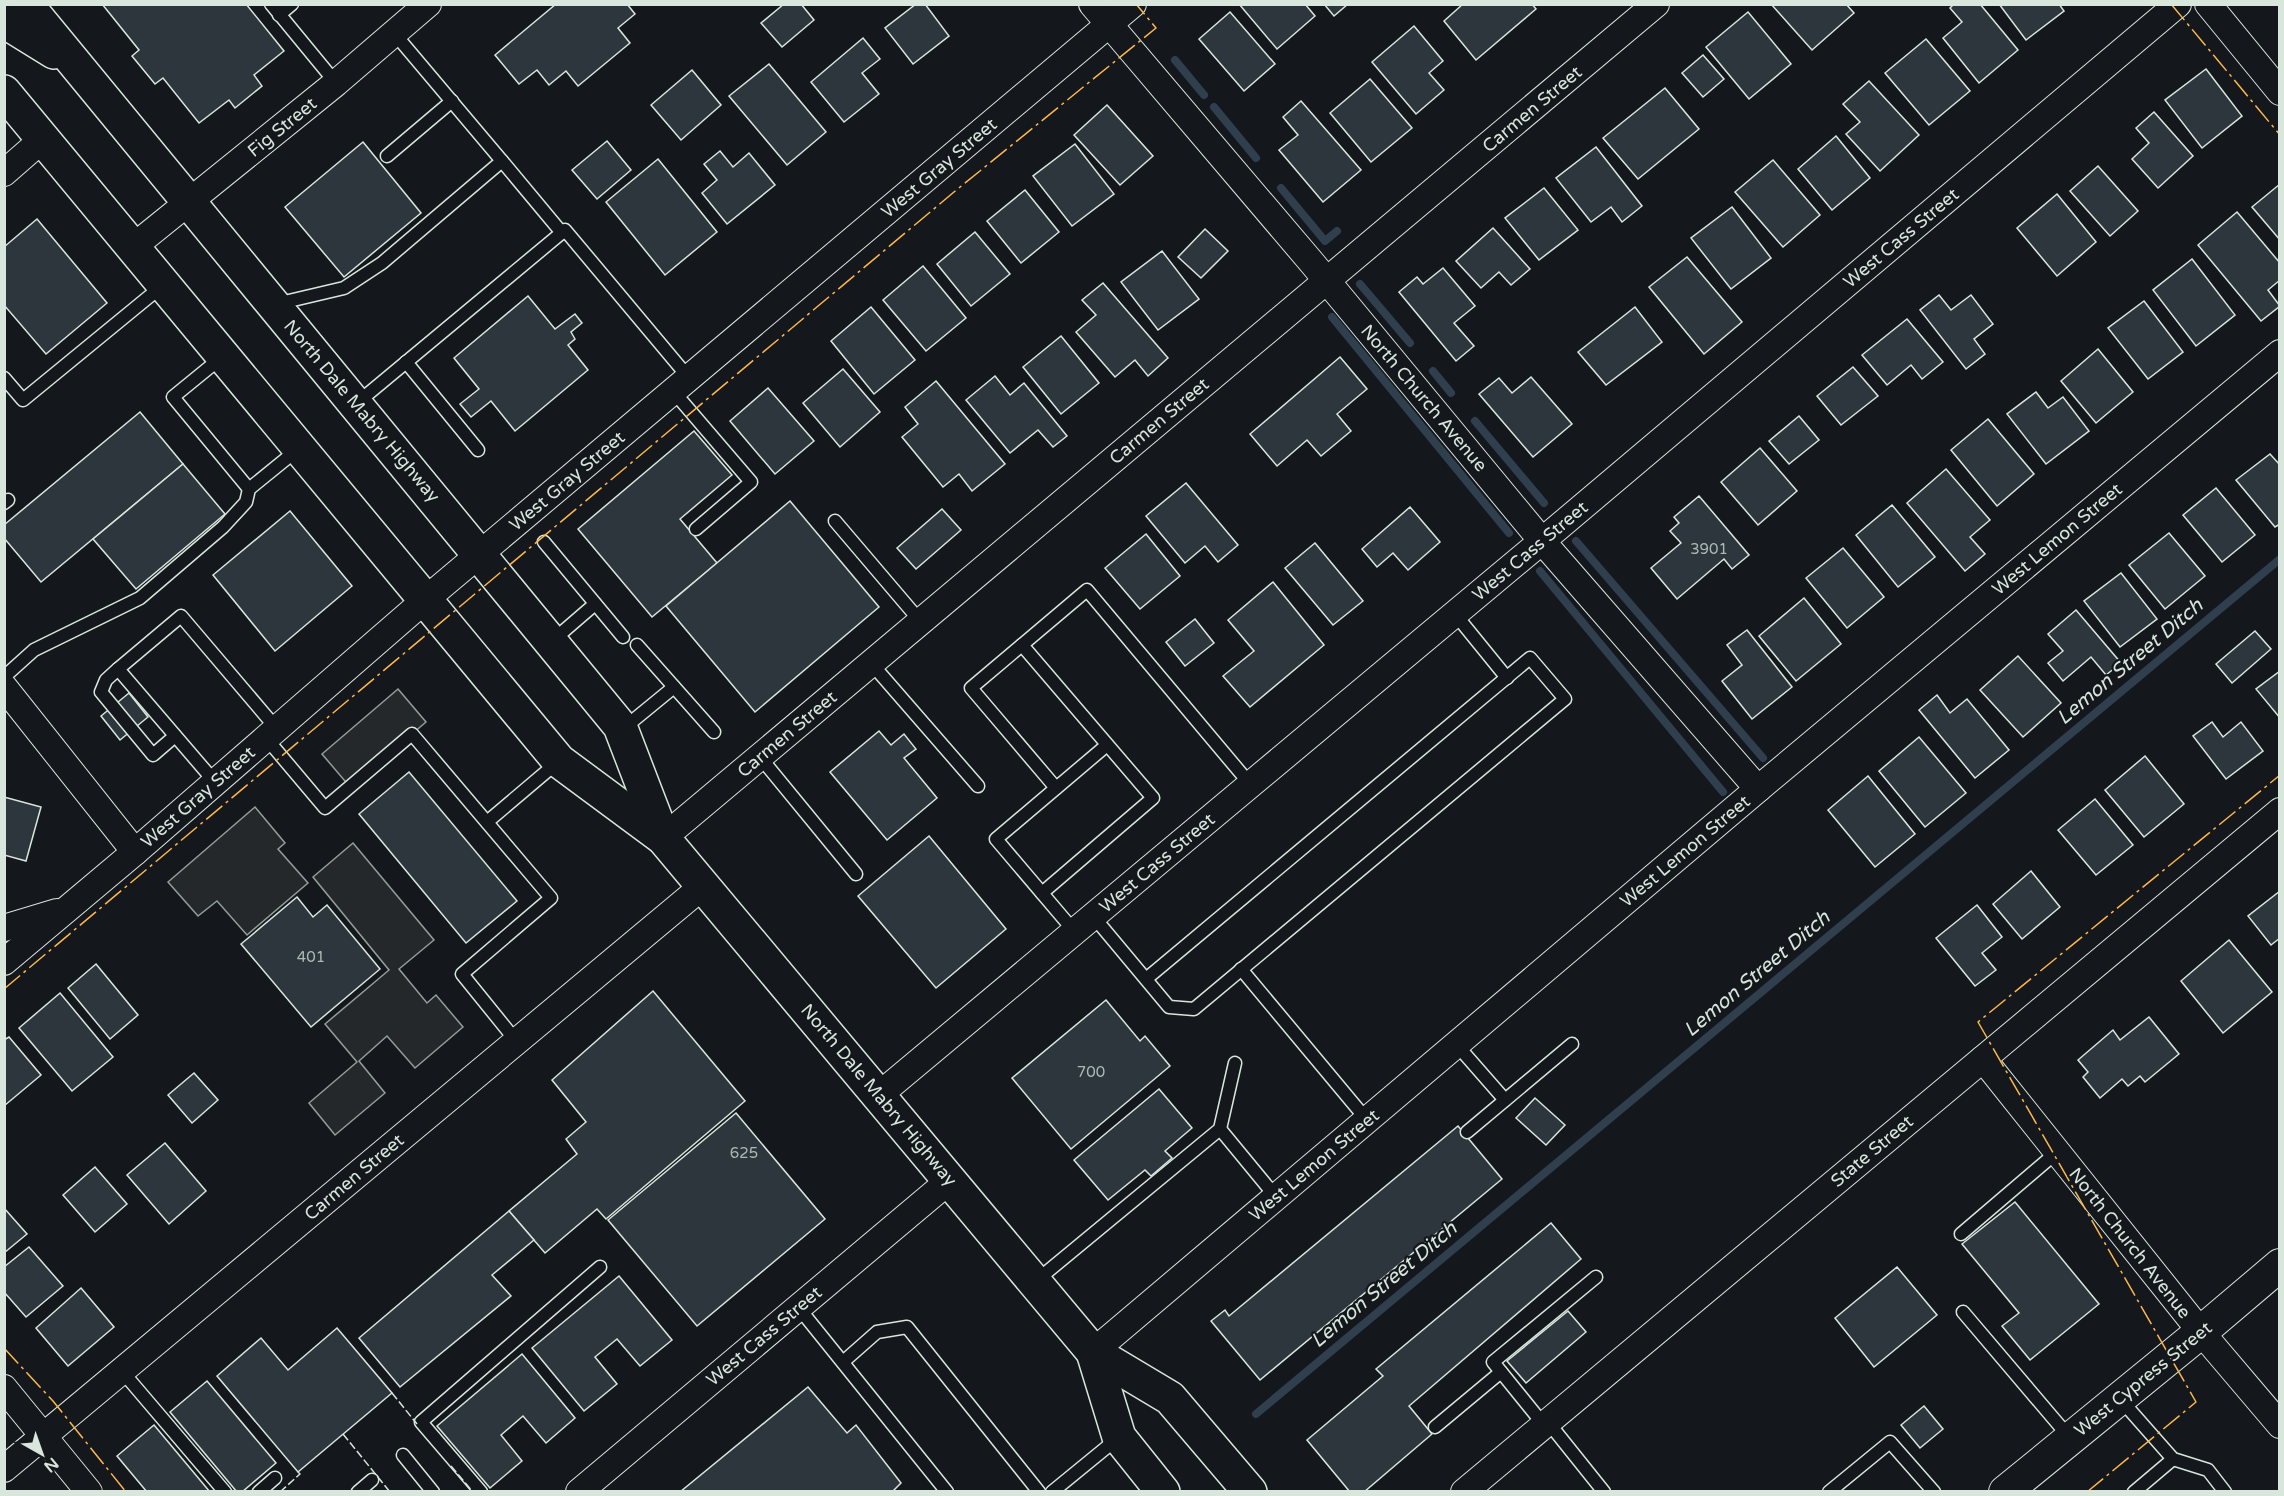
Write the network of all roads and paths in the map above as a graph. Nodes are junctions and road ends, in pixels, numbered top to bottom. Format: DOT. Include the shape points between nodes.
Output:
graph roads {
  1 [pos="26,4"];
  2 [pos="271,4"];
  3 [pos="292,4"];
  4 [pos="428,4"];
  5 [pos="1092,4"];
  6 [pos="1133,4"];
  7 [pos="1656,4"];
  8 [pos="2178,4"];
  9 [pos="2208,4"];
  10 [pos="279,15"];
  11 [pos="4,21"];
  12 [pos="1109,24"];
  13 [pos="394,33"];
  14 [pos="78,67"];
  15 [pos="336,83"];
  16 [pos="4,92"];
  17 [pos="2280,92"];
  18 [pos="452,101"];
  19 [pos="44,138"];
  20 [pos="387,156"];
  21 [pos="502,161"];
  22 [pos="4,173"];
  23 [pos="189,202"];
  24 [pos="562,233"];
  25 [pos="133,248"];
  26 [pos="1327,281"];
  27 [pos="164,285"];
  28 [pos="274,304"];
  29 [pos="2280,353"];
  30 [pos="223,356"];
  31 [pos="406,362"];
  32 [pos="4,378"];
  33 [pos="681,384"];
  34 [pos="356,404"];
  35 [pos="299,448"];
  36 [pos="478,450"];
  37 [pos="249,489"];
  38 [pos="835,521"];
  39 [pos="696,529"];
  40 [pos="1542,541"];
  41 [pos="544,542"];
  42 [pos="479,554"];
  43 [pos="425,600"];
  44 [pos="596,604"];
  45 [pos="1455,614"];
  46 [pos="921,622"];
  47 [pos="623,637"];
  48 [pos="551,642"];
  49 [pos="637,645"];
  50 [pos="1022,645"];
  51 [pos="871,663"];
  52 [pos="118,669"];
  53 [pos="4,676"];
  54 [pos="1507,678"];
  55 [pos="4,687"];
  56 [pos="674,687"];
  57 [pos="622,730"];
  58 [pos="714,732"];
  59 [pos="272,733"];
  60 [pos="175,736"];
  61 [pos="1107,745"];
  62 [pos="760,757"];
  63 [pos="559,761"];
  64 [pos="215,782"];
  65 [pos="1250,784"];
  66 [pos="978,786"];
  67 [pos="1056,788"];
  68 [pos="1758,789"];
  69 [pos="2280,811"];
  70 [pos="487,822"];
  71 [pos="663,838"];
  72 [pos="135,852"];
  73 [pos="856,874"];
  74 [pos="703,886"];
  75 [pos="1042,893"];
  76 [pos="68,908"];
  77 [pos="1084,924"];
  78 [pos="4,928"];
  79 [pos="4,962"];
  80 [pos="1242,969"];
  81 [pos="1146,979"];
  82 [pos="517,1042"];
  83 [pos="1456,1044"];
  84 [pos="1572,1044"];
  85 [pos="1983,1059"];
  86 [pos="1235,1063"];
  87 [pos="879,1095"];
  88 [pos="1505,1100"];
  89 [pos="1367,1120"];
  90 [pos="1220,1129"];
  91 [pos="1467,1132"];
  92 [pos="2057,1152"];
  93 [pos="950,1180"];
  94 [pos="1276,1197"];
  95 [pos="1961,1234"];
  96 [pos="2280,1265"];
  97 [pos="600,1267"];
  98 [pos="1596,1277"];
  99 [pos="1035,1282"];
  100 [pos="798,1307"];
  101 [pos="1963,1312"];
  102 [pos="2201,1332"];
  103 [pos="1093,1352"];
  104 [pos="843,1362"];
  105 [pos="121,1370"];
  106 [pos="1501,1372"];
  107 [pos="4,1388"];
  108 [pos="2120,1399"];
  109 [pos="1546,1423"];
  110 [pos="2280,1425"];
  111 [pos="1435,1427"];
  112 [pos="44,1436"];
  113 [pos="1119,1437"];
  114 [pos="2071,1439"];
  115 [pos="403,1455"];
  116 [pos="2173,1459"];
  117 [pos="4,1469"];
  118 [pos="275,1478"];
  119 [pos="372,1480"];
  120 [pos="605,1481"];
  121 [pos="88,1491"];
  122 [pos="225,1491"];
  123 [pos="259,1491"];
  124 [pos="358,1491"];
  125 [pos="433,1491"];
  126 [pos="481,1491"];
  127 [pos="579,1491"];
  128 [pos="947,1491"];
  129 [pos="1039,1491"];
  130 [pos="1052,1491"];
  131 [pos="1163,1491"];
  132 [pos="1250,1491"];
  133 [pos="1464,1491"];
  134 [pos="1604,1491"];
  135 [pos="1829,1491"];
  136 [pos="1934,1491"];
  137 [pos="2005,1491"];
  138 [pos="2134,1491"];
  139 [pos="2225,1491"];
  1 -- 14 [label="main road, North Dale Mabry Highway"];
  2 -- 10 [label="lane"];
  3 -- 10 [label="lane"];
  4 -- 13 [label="street, Fig Street"];
  5 -- 12 [label="street, North Church Avenue"];
  6 -- 12 [label="street, West Gray Street"];
  7 -- 26 [label="street, Carmen Street"];
  8 -- 40 [label="street, West Cass Street"];
  9 -- 17 [label="street"];
  10 -- 15 [label="lane"];
  11 -- 14 [label="main road"];
  12 -- 26 [label="street, North Church Avenue"];
  12 -- 33 [label="street, West Gray Street"];
  13 -- 15 [label="street, Fig Street"];
  13 -- 18 [label="lane"];
  14 -- 23 [label="main road, North Dale Mabry Highway"];
  15 -- 23 [label="street, Fig Street"];
  16 -- 19 [label="main road, North Dale Mabry Highway"];
  18 -- 20 [label="lane"];
  18 -- 21 [label="lane"];
  19 -- 22 [label="street"];
  19 -- 25 [label="main road, North Dale Mabry Highway"];
  21 -- 24 [label="lane"];
  21 -- 28 [label="lane" via="382,262 344,288"];
  23 -- 25 [label="street, Fig Street"];
  23 -- 28 [label="main road, North Dale Mabry Highway"];
  24 -- 31 [label="lane"];
  24 -- 33 [label="lane" via="565,230"];
  25 -- 27 [label="main road, North Dale Mabry Highway"];
  26 -- 40 [label="street, North Church Avenue"];
  26 -- 46 [label="street, Carmen Street"];
  27 -- 30 [label="main road, North Dale Mabry Highway"];
  27 -- 32 [label="lane" via="23,400"];
  28 -- 34 [label="main road, North Dale Mabry Highway"];
  29 -- 68 [label="street, West Lemon Street"];
  30 -- 35 [label="main road, North Dale Mabry Highway"];
  30 -- 37 [label="lane" via="173,397"];
  31 -- 34 [label="lane"];
  31 -- 36 [label="lane"];
  33 -- 39 [label="lane" via="751,482"];
  33 -- 42 [label="street, West Gray Street"];
  34 -- 42 [label="main road, North Dale Mabry Highway"];
  35 -- 37 [label="lane"];
  35 -- 43 [label="main road, North Dale Mabry Highway"];
  37 -- 53 [label="lane" via="246,502 223,528 140,598 34,650"];
  38 -- 46 [label="lane"];
  40 -- 45 [label="street, West Cass Street"];
  40 -- 68 [label="street, North Church Avenue"];
  41 -- 44 [label="lane"];
  42 -- 43 [label="street, West Gray Street"];
  42 -- 48 [label="main road, North Dale Mabry Highway"];
  43 -- 59 [label="street, West Gray Street"];
  43 -- 63 [label="main road, North Dale Mabry Highway"];
  44 -- 47 [label="lane"];
  44 -- 48 [label="lane"];
  45 -- 54 [label="lane"];
  45 -- 65 [label="street, West Cass Street"];
  46 -- 51 [label="street, Carmen Street"];
  48 -- 57 [label="main road, North Dale Mabry Highway"];
  49 -- 56 [label="lane"];
  50 -- 61 [label="lane"];
  50 -- 65 [label="lane" via="1087,590"];
  50 -- 67 [label="lane" via="971,688"];
  51 -- 62 [label="street, Carmen Street"];
  51 -- 66 [label="lane"];
  52 -- 59 [label="lane" via="181,616"];
  52 -- 60 [label="lane"];
  52 -- 60 [label="lane" via="106,680 101,692 153,755"];
  54 -- 80 [label="lane" via="1530,658 1565,699"];
  54 -- 81 [label="lane"];
  55 -- 72 [label="street"];
  56 -- 57 [label="lane"];
  56 -- 58 [label="lane"];
  57 -- 71 [label="main road, North Dale Mabry Highway"];
  59 -- 64 [label="street, West Gray Street"];
  59 -- 70 [label="lane" via="325,808 412,734"];
  60 -- 64 [label="lane"];
  61 -- 67 [label="lane"];
  61 -- 75 [label="lane" via="1153,798"];
  62 -- 71 [label="street, Carmen Street"];
  62 -- 73 [label="lane"];
  63 -- 70 [label="lane"];
  63 -- 71 [label="main road, North Dale Mabry Highway"];
  64 -- 72 [label="street, West Gray Street"];
  65 -- 77 [label="street, West Cass Street"];
  67 -- 75 [label="lane" via="996,839"];
  68 -- 83 [label="street, West Lemon Street"];
  69 -- 85 [label="street, State Street"];
  70 -- 82 [label="lane" via="551,898 462,974"];
  71 -- 74 [label="main road, North Dale Mabry Highway"];
  72 -- 76 [label="street, West Gray Street"];
  74 -- 82 [label="street, Carmen Street"];
  74 -- 87 [label="main road, North Dale Mabry Highway"];
  75 -- 77 [label="lane"];
  76 -- 78 [label="street"];
  76 -- 79 [label="street, West Gray Street"];
  77 -- 81 [label="lane"];
  77 -- 87 [label="street, West Cass Street"];
  80 -- 81 [label="lane" via="1194,1009 1169,1007"];
  80 -- 89 [label="lane"];
  82 -- 105 [label="street, Carmen Street"];
  83 -- 88 [label="lane"];
  83 -- 89 [label="street, West Lemon Street"];
  84 -- 88 [label="lane"];
  85 -- 92 [label="street, North Church Avenue"];
  85 -- 109 [label="street, State Street"];
  86 -- 90 [label="lane"];
  87 -- 93 [label="main road, North Dale Mabry Highway"];
  88 -- 91 [label="lane"];
  89 -- 94 [label="street, West Lemon Street"];
  90 -- 94 [label="lane"];
  90 -- 99 [label="lane"];
  92 -- 95 [label="lane"];
  92 -- 102 [label="street, North Church Avenue"];
  93 -- 99 [label="main road, North Dale Mabry Highway"];
  93 -- 100 [label="street, West Cass Street"];
  94 -- 103 [label="street, West Lemon Street"];
  96 -- 102 [label="street, West Cypress Street"];
  97 -- 126 [label="lane" via="421,1422"];
  98 -- 106 [label="lane" via="1493,1362"];
  99 -- 103 [label="main road, North Dale Mabry Highway"];
  100 -- 104 [label="lane"];
  100 -- 120 [label="street, West Cass Street"];
  101 -- 114 [label="lane"];
  102 -- 108 [label="street, West Cypress Street"];
  102 -- 110 [label="street, North Church Avenue"];
  103 -- 113 [label="main road, North Dale Mabry Highway"];
  103 -- 132 [label="main road, North Dale Mabry Highway" via="1170,1398"];
  104 -- 128 [label="lane"];
  104 -- 129 [label="lane" via="877,1332 907,1326"];
  105 -- 112 [label="street, Carmen Street"];
  105 -- 122 [label="lane"];
  106 -- 109 [label="lane"];
  106 -- 111 [label="lane"];
  107 -- 112 [label="street"];
  108 -- 114 [label="street, West Cypress Street"];
  108 -- 116 [label="lane"];
  109 -- 133 [label="street, State Street"];
  109 -- 134 [label="lane"];
  112 -- 117 [label="street, Carmen Street"];
  112 -- 121 [label="street"];
  113 -- 130 [label="lane"];
  113 -- 131 [label="main road, North Dale Mabry Highway"];
  114 -- 137 [label="street, West Cypress Street"];
  115 -- 125 [label="lane"];
  116 -- 138 [label="lane"];
  116 -- 139 [label="lane" via="2208,1470"];
  118 -- 123 [label="lane"];
  119 -- 124 [label="lane"];
  120 -- 127 [label="street, West Cass Street"];
  135 -- 136 [label="lane" via="1890,1442"];
}
